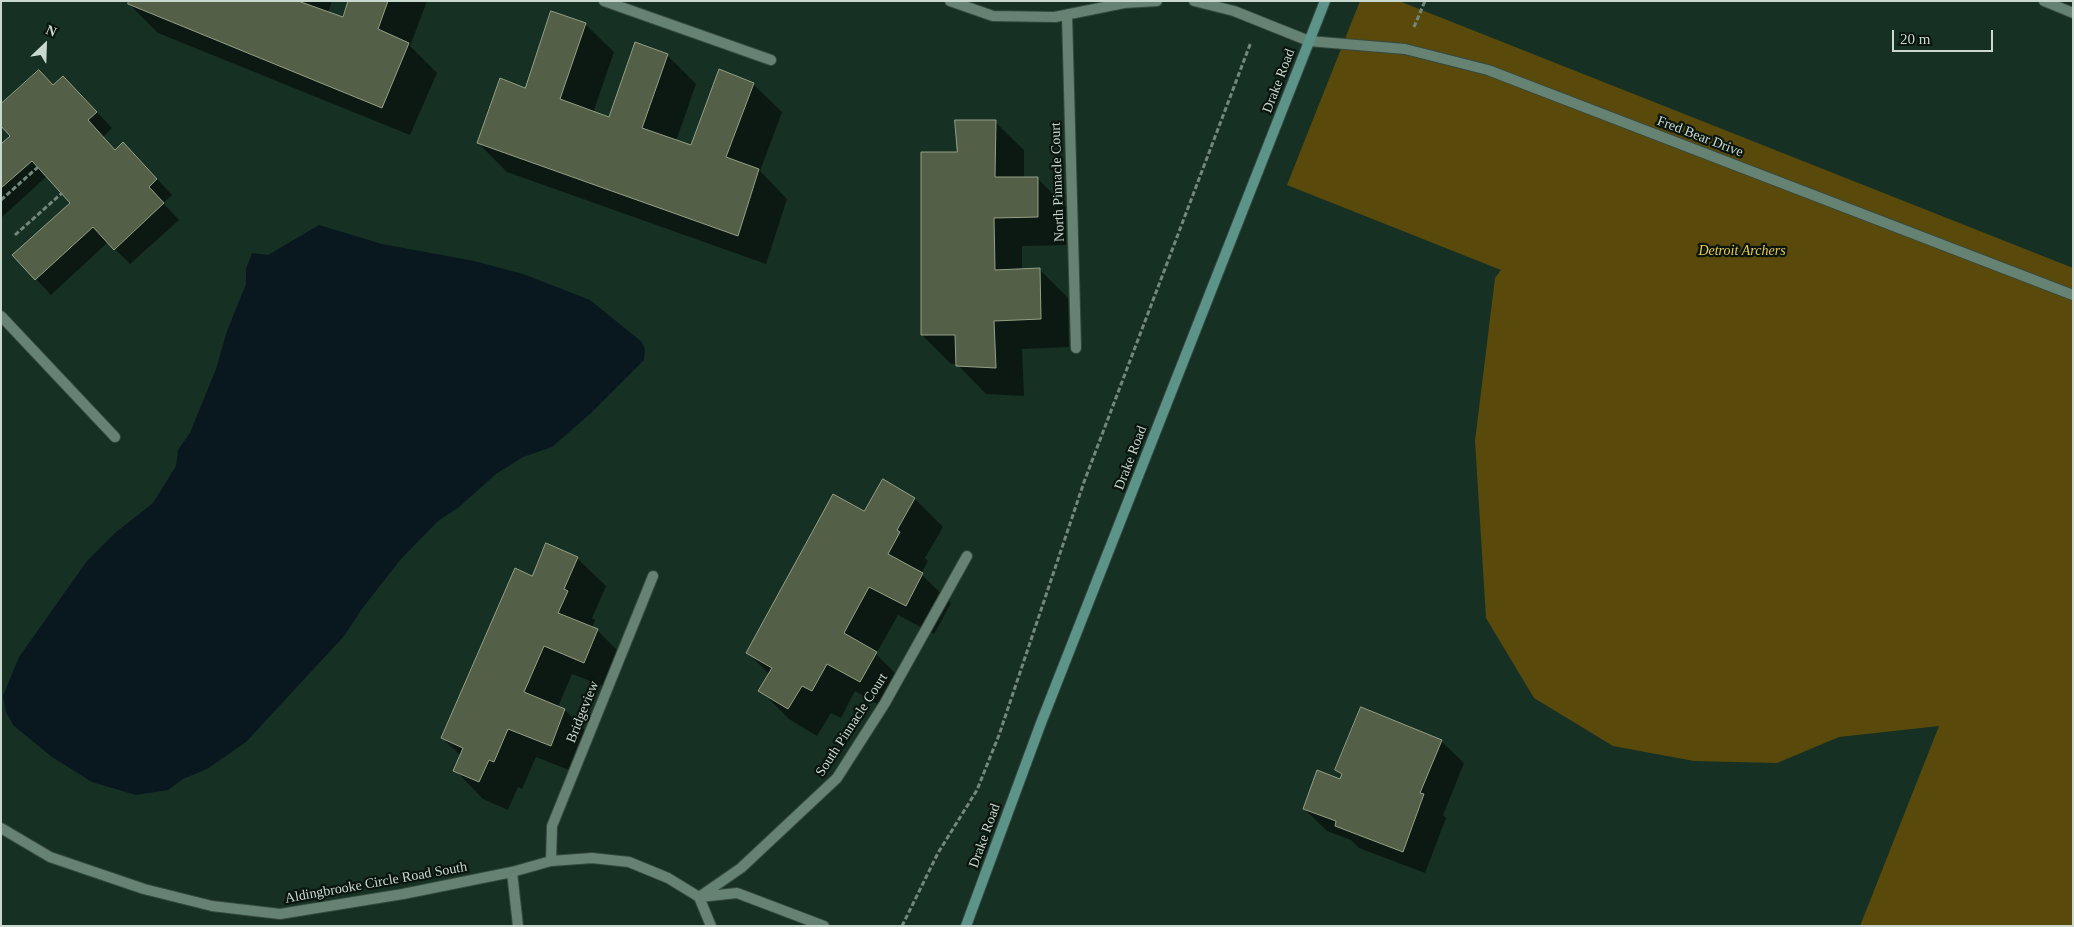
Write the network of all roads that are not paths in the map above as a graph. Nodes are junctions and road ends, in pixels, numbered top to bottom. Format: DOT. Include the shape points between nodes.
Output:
graph roads {
  1 [pos="604,1"];
  2 [pos="950,1"];
  3 [pos="1157,1"];
  4 [pos="1194,1"];
  5 [pos="1325,1"];
  6 [pos="2044,1"];
  7 [pos="1124,2"];
  8 [pos="2073,13"];
  9 [pos="1067,15"];
  10 [pos="1309,41"];
  11 [pos="771,60"];
  12 [pos="2073,294"];
  13 [pos="1,316"];
  14 [pos="1076,348"];
  15 [pos="116,437"];
  16 [pos="966,556"];
  17 [pos="653,576"];
  18 [pos="1,828"];
  19 [pos="551,861"];
  20 [pos="512,872"];
  21 [pos="700,897"];
  22 [pos="518,926"];
  23 [pos="711,926"];
  24 [pos="824,926"];
  25 [pos="966,926"];
  1 -- 11 [label="street"];
  2 -- 9 [label="street" via="993,16 1055,18"];
  3 -- 7 [label="street"];
  4 -- 10 [label="street, Fred Bear Drive" via="1234,11"];
  5 -- 10 [label="street, Drake Road"];
  6 -- 8 [label="street"];
  7 -- 9 [label="street"];
  9 -- 14 [label="street, North Pinnacle Court"];
  10 -- 12 [label="street, Fred Bear Drive" via="1405,48 1488,70"];
  10 -- 25 [label="street, Drake Road" via="1041,723"];
  13 -- 15 [label="street"];
  16 -- 21 [label="street, South Pinnacle Court" via="885,703 836,778 742,868"];
  17 -- 19 [label="street, Bridgeview" via="552,826"];
  18 -- 20 [label="street, Aldingbrooke Circle Road South" via="50,857 144,889 212,906 280,914"];
  19 -- 20 [label="street, Aldingbrooke Circle Road South"];
  19 -- 21 [label="street, Aldingbrooke Circle Road South" via="592,858 629,862 668,878"];
  20 -- 22 [label="street"];
  21 -- 23 [label="street"];
  21 -- 24 [label="street" via="737,893"];
}
